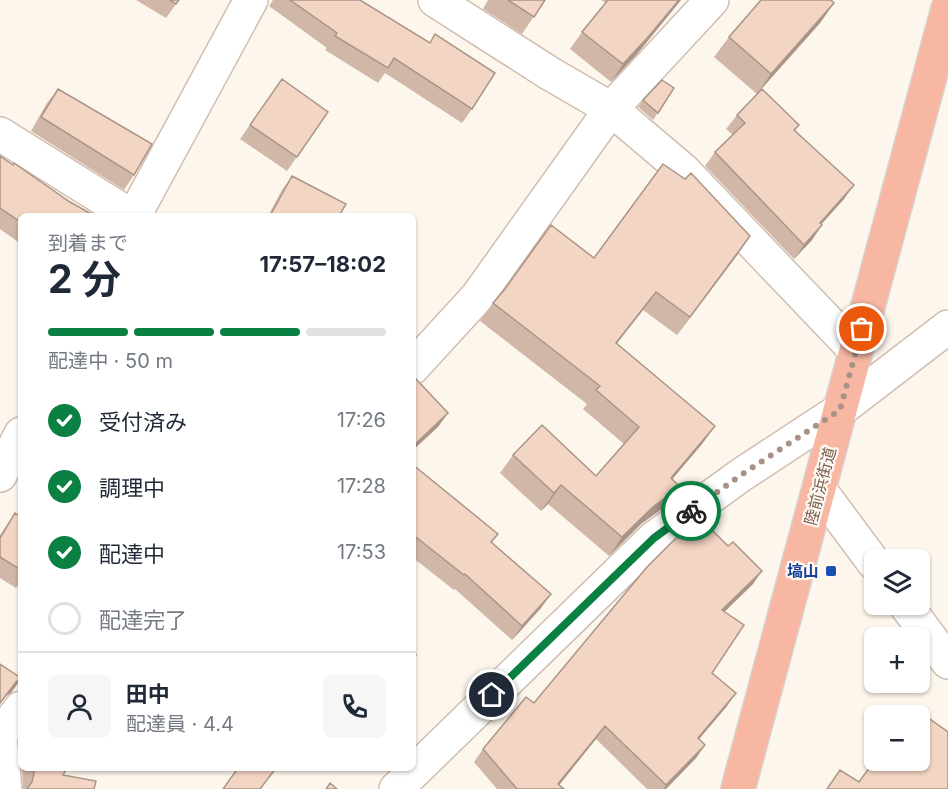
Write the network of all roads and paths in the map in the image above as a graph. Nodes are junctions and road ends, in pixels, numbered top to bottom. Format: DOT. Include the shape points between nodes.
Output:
graph roads {
  1 [pos="250,0"];
  2 [pos="435,0"];
  3 [pos="712,0"];
  4 [pos="948,9"];
  5 [pos="938,90"];
  6 [pos="611,109"];
  7 [pos="0,134"];
  8 [pos="128,213"];
  9 [pos="135,213"];
  10 [pos="948,327"];
  11 [pos="856,351"];
  12 [pos="416,364"];
  13 [pos="840,410"];
  14 [pos="18,444"];
  15 [pos="8,476"];
  16 [pos="819,489"];
  17 [pos="864,550"];
  18 [pos="913,615"];
  19 [pos="948,662"];
  20 [pos="18,712"];
  21 [pos="416,770"];
  22 [pos="415,771"];
  23 [pos="5,789"];
  24 [pos="396,789"];
  25 [pos="738,789"];
  1 -- 9 [label="street"];
  2 -- 6 [label="street"];
  3 -- 6 [label="street"];
  4 -- 5 [label="highway, 陸前浜街道"];
  5 -- 11 [label="highway, 陸前浜街道"];
  6 -- 11 [label="street" via="683,170"];
  6 -- 12 [label="street" via="477,297"];
  7 -- 8 [label="street"];
  10 -- 13 [label="street"];
  11 -- 13 [label="highway, 陸前浜街道"];
  13 -- 16 [label="highway, 陸前浜街道"];
  13 -- 21 [label="street" via="654,538"];
  14 -- 15 [label="street"];
  16 -- 17 [label="street"];
  16 -- 25 [label="highway, 陸前浜街道"];
  18 -- 19 [label="street"];
  20 -- 23 [label="street" via="0,735"];
  22 -- 24 [label="street"];
}
